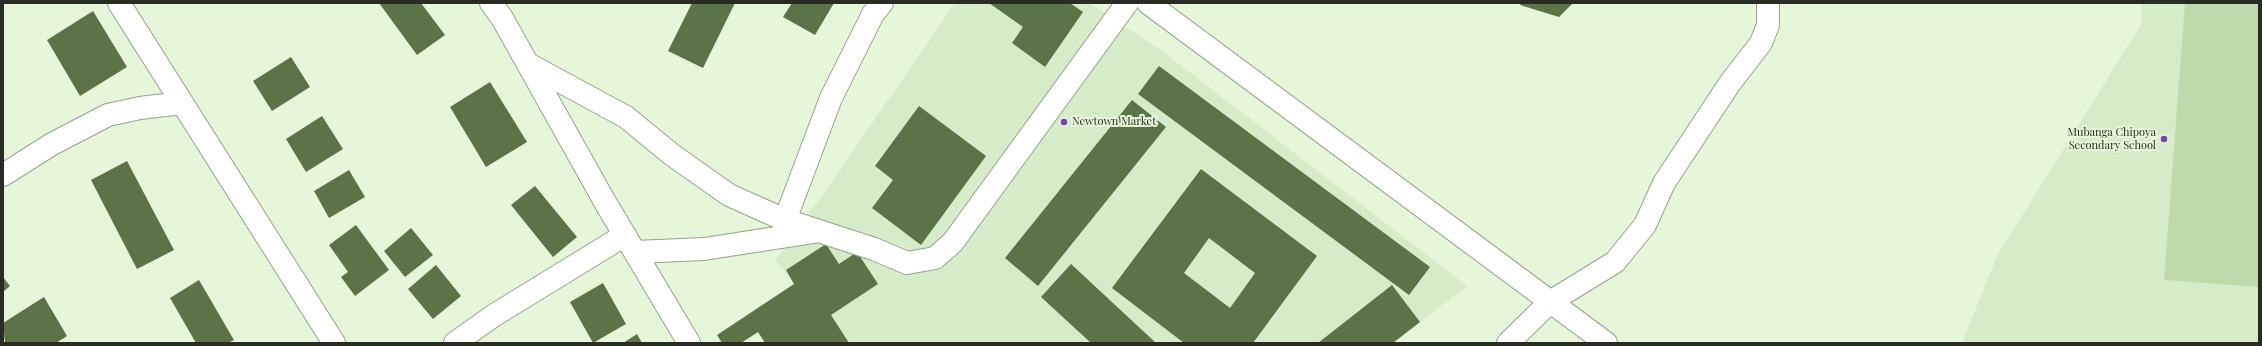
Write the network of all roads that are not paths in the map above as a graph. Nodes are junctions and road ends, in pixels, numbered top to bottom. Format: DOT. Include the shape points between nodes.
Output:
graph roads {
  1 [pos="119,3"];
  2 [pos="491,3"];
  3 [pos="882,3"];
  4 [pos="1127,3"];
  5 [pos="1148,3"];
  6 [pos="1768,3"];
  7 [pos="528,64"];
  8 [pos="182,104"];
  9 [pos="3,175"];
  10 [pos="785,220"];
  11 [pos="820,231"];
  12 [pos="630,243"];
  13 [pos="1550,302"];
  14 [pos="334,343"];
  15 [pos="455,343"];
  16 [pos="690,343"];
  17 [pos="1508,343"];
  18 [pos="1606,343"];
  1 -- 8 [label="street"];
  2 -- 7 [label="street"];
  3 -- 10 [label="street" via="873,14 831,98"];
  4 -- 11 [label="street" via="953,242 935,258 907,263"];
  5 -- 13 [label="street"];
  6 -- 13 [label="street" via="1768,25 1761,43 1730,83 1664,183 1645,225 1615,262"];
  7 -- 10 [label="street" via="626,117 671,154 728,195"];
  7 -- 12 [label="street"];
  8 -- 9 [label="street" via="140,108 108,115 52,144"];
  8 -- 14 [label="street"];
  10 -- 11 [label="street"];
  11 -- 12 [label="street" via="704,249"];
  12 -- 15 [label="street" via="493,316"];
  12 -- 16 [label="street"];
  13 -- 17 [label="street"];
  13 -- 18 [label="street"];
}
